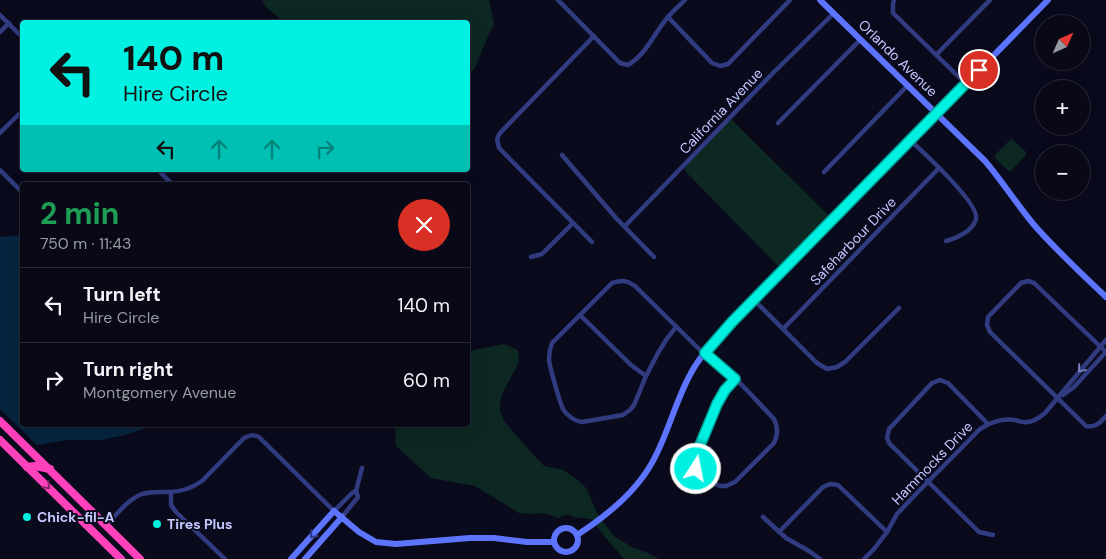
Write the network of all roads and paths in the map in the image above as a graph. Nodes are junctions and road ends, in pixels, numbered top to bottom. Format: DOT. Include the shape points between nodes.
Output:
graph roads {
  1 [pos="558,0"];
  2 [pos="685,0"];
  3 [pos="790,0"];
  4 [pos="820,0"];
  5 [pos="894,0"];
  6 [pos="990,0"];
  7 [pos="1048,0"];
  8 [pos="834,13"];
  9 [pos="0,15"];
  10 [pos="668,17"];
  11 [pos="9,23"];
  12 [pos="0,32"];
  13 [pos="20,35"];
  14 [pos="594,36"];
  15 [pos="861,38"];
  16 [pos="936,55"];
  17 [pos="966,84"];
  18 [pos="908,85"];
  19 [pos="20,113"];
  20 [pos="937,113"];
  21 [pos="778,123"];
  22 [pos="0,133"];
  23 [pos="910,140"];
  24 [pos="562,155"];
  25 [pos="939,168"];
  26 [pos="0,170"];
  27 [pos="160,172"];
  28 [pos="824,172"];
  29 [pos="170,182"];
  30 [pos="20,190"];
  31 [pos="573,223"];
  32 [pos="626,226"];
  33 [pos="946,241"];
  34 [pos="592,242"];
  35 [pos="531,257"];
  36 [pos="654,257"];
  37 [pos="1106,297"];
  38 [pos="754,300"];
  39 [pos="898,308"];
  40 [pos="580,315"];
  41 [pos="676,327"];
  42 [pos="783,329"];
  43 [pos="1106,340"];
  44 [pos="1100,346"];
  45 [pos="1106,352"];
  46 [pos="705,353"];
  47 [pos="646,376"];
  48 [pos="735,379"];
  49 [pos="1058,399"];
  50 [pos="1106,416"];
  51 [pos="0,421"];
  52 [pos="988,424"];
  53 [pos="0,440"];
  54 [pos="27,466"];
  55 [pos="362,468"];
  56 [pos="50,469"];
  57 [pos="928,482"];
  58 [pos="356,491"];
  59 [pos="171,492"];
  60 [pos="334,511"];
  61 [pos="342,517"];
  62 [pos="763,517"];
  63 [pos="106,526"];
  64 [pos="779,532"];
  65 [pos="887,532"];
  66 [pos="577,535"];
  67 [pos="993,535"];
  68 [pos="554,542"];
  69 [pos="121,559"];
  70 [pos="140,559"];
  71 [pos="224,559"];
  72 [pos="292,559"];
  73 [pos="305,559"];
  74 [pos="820,559"];
  75 [pos="864,559"];
  1 -- 14 [label="street"];
  2 -- 10 [label="street"];
  3 -- 10 [label="street" via="728,64 720,66 712,63"];
  4 -- 8 [label="street, Orlando Avenue"];
  5 -- 16 [label="street" via="893,13"];
  6 -- 16 [label="street"];
  7 -- 17 [label="street"];
  8 -- 15 [label="street, Orlando Avenue"];
  8 -- 32 [label="street, California Avenue"];
  9 -- 11 [label="street"];
  10 -- 14 [label="street" via="649,46 628,65 620,63"];
  11 -- 12 [label="street"];
  11 -- 13 [label="street"];
  14 -- 31 [label="street" via="500,132 497,139 499,148"];
  15 -- 18 [label="street, Orlando Avenue"];
  15 -- 21 [label="street"];
  16 -- 17 [label="street"];
  17 -- 20 [label="street"];
  18 -- 20 [label="street, Orlando Avenue"];
  18 -- 28 [label="street"];
  19 -- 22 [label="street"];
  20 -- 23 [label="street"];
  20 -- 37 [label="street, Orlando Avenue" via="986,161 1035,226"];
  23 -- 25 [label="street"];
  23 -- 38 [label="street"];
  24 -- 32 [label="street"];
  25 -- 33 [label="street" via="961,191 977,217 974,225 960,236"];
  25 -- 42 [label="street, Safeharbour Drive"];
  26 -- 30 [label="street"];
  27 -- 29 [label="street"];
  31 -- 34 [label="street"];
  31 -- 35 [label="street" via="542,254"];
  32 -- 36 [label="street"];
  38 -- 42 [label="street"];
  38 -- 46 [label="street"];
  39 -- 42 [label="street" via="845,362 827,369"];
  40 -- 41 [label="street" via="612,284 627,281 636,286"];
  40 -- 47 [label="street" via="631,366"];
  40 -- 47 [label="street" via="552,343 549,352 563,408 569,416 582,422 623,415 634,405"];
  41 -- 46 [label="street"];
  41 -- 47 [label="street"];
  43 -- 44 [label="street, Hammocks Drive"];
  44 -- 45 [label="street"];
  44 -- 49 [label="street, Hammocks Drive, one-way"];
  44 -- 49 [label="street" via="1034,283 1028,281 1021,283 988,317 990,332"];
  45 -- 49 [label="street, Hammocks Drive" via="1074,387"];
  46 -- 48 [label="street"];
  46 -- 66 [label="street" via="691,372 646,474 604,517"];
  48 -- 48 [label="street" via="717,404 696,455 696,469 700,476 720,486 735,482 778,435 774,419"];
  49 -- 50 [label="street" via="1086,426 1092,427"];
  49 -- 52 [label="street, Hammocks Drive" via="1036,420"];
  51 -- 56 [label="highway"];
  52 -- 57 [label="street, Hammocks Drive"];
  52 -- 57 [label="street" via="948,383 940,380 932,383 889,430 887,438"];
  53 -- 54 [label="highway"];
  54 -- 56 [label="highway"];
  54 -- 69 [label="highway, one-way"];
  55 -- 58 [label="street"];
  56 -- 63 [label="highway"];
  57 -- 65 [label="street, Hammocks Drive" via="897,514"];
  57 -- 67 [label="street" via="979,532"];
  58 -- 60 [label="street"];
  58 -- 61 [label="street" via="358,497"];
  59 -- 60 [label="street" via="202,482 244,438 255,435"];
  59 -- 63 [label="street" via="141,495 130,501"];
  59 -- 71 [label="street" via="171,505 176,512"];
  60 -- 61 [label="street"];
  60 -- 72 [label="street, one-way"];
  61 -- 68 [label="street" via="376,542 396,544 494,538"];
  61 -- 73 [label="street"];
  62 -- 64 [label="street"];
  63 -- 70 [label="highway"];
  64 -- 65 [label="street" via="823,487 830,484 838,485"];
  64 -- 74 [label="street"];
  65 -- 75 [label="street, Hammocks Drive"];
  66 -- 68 [label="street" via="572,529 561,529"];
  66 -- 68 [label="street" via="576,547 569,552 558,549"];
}
